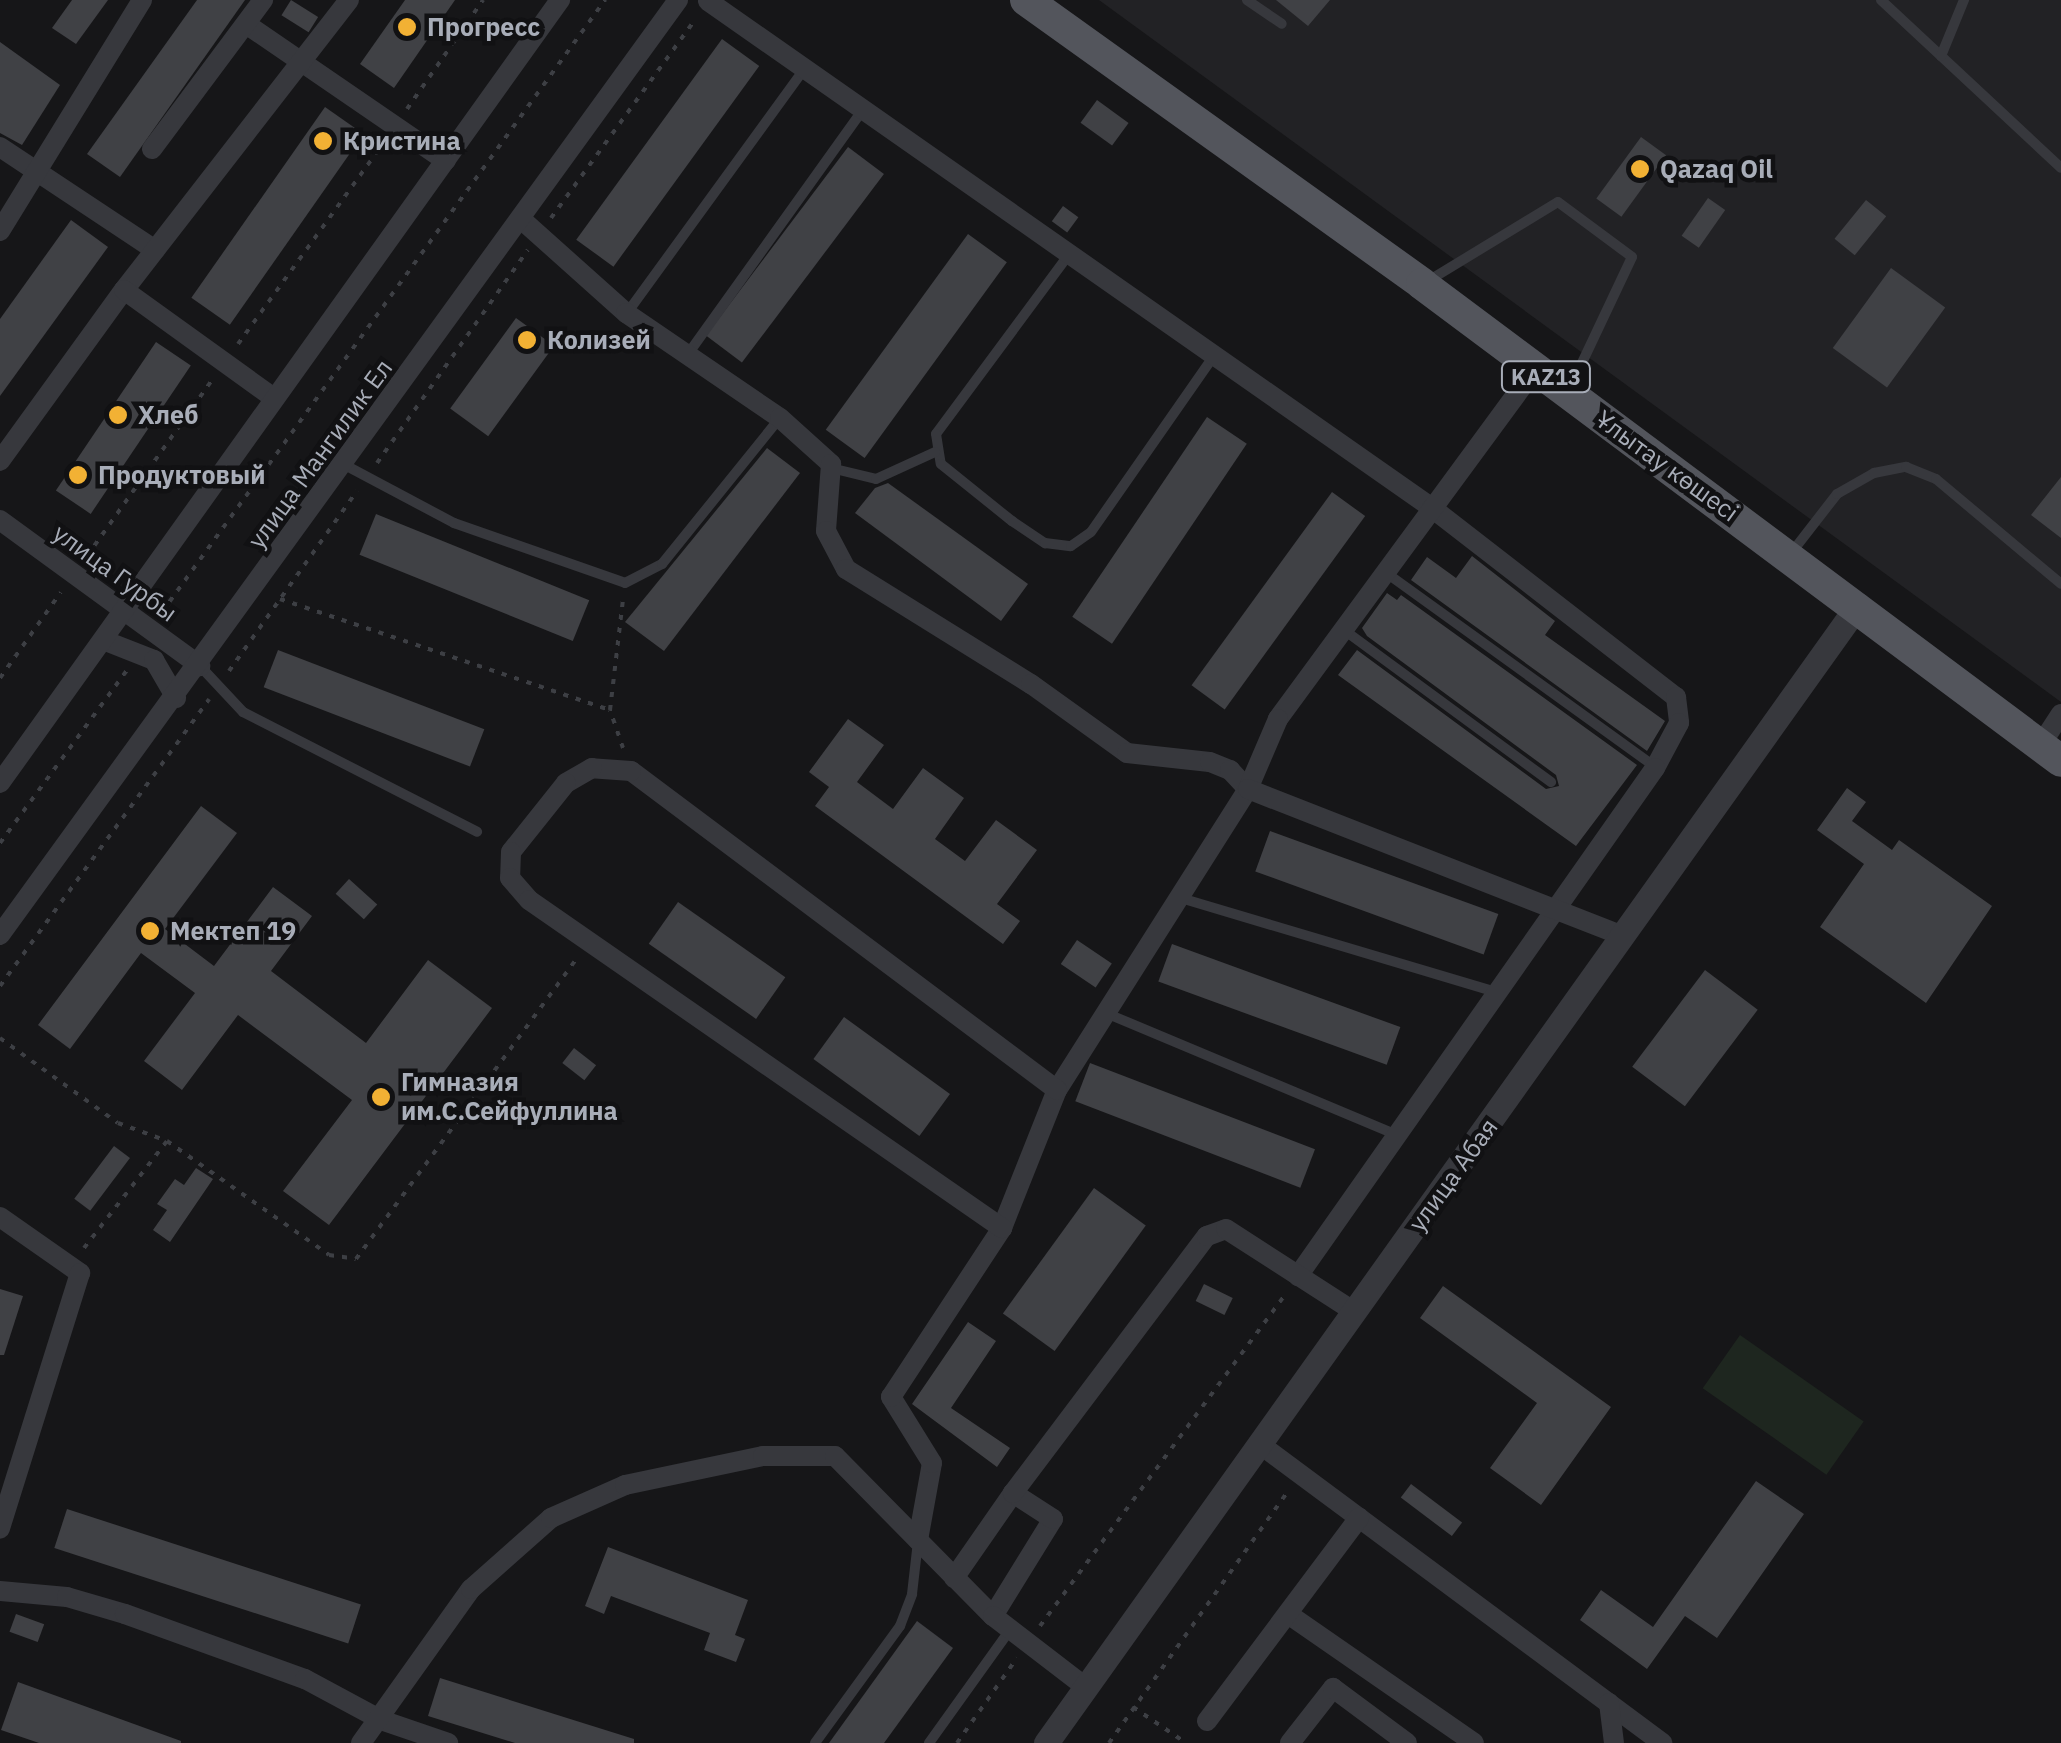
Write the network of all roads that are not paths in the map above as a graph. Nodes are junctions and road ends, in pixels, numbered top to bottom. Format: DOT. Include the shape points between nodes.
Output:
graph roads {
  1 [pos="142,0"];
  2 [pos="264,0"];
  3 [pos="560,0"];
  4 [pos="678,0"];
  5 [pos="1026,0"];
  6 [pos="1247,0"];
  7 [pos="1881,0"];
  8 [pos="1964,0"];
  9 [pos="344,2"];
  10 [pos="708,2"];
  11 [pos="246,24"];
  12 [pos="1282,24"];
  13 [pos="1941,56"];
  14 [pos="298,64"];
  15 [pos="803,71"];
  16 [pos="861,112"];
  17 [pos="0,146"];
  18 [pos="152,149"];
  19 [pos="446,161"];
  20 [pos="2061,168"];
  21 [pos="38,171"];
  22 [pos="521,219"];
  23 [pos="0,231"];
  24 [pos="155,250"];
  25 [pos="1067,257"];
  26 [pos="1422,284"];
  27 [pos="124,290"];
  28 [pos="626,313"];
  29 [pos="688,354"];
  30 [pos="1214,356"];
  31 [pos="1535,369"];
  32 [pos="1568,394"];
  33 [pos="274,398"];
  34 [pos="780,418"];
  35 [pos="934,452"];
  36 [pos="0,462"];
  37 [pos="343,464"];
  38 [pos="835,469"];
  39 [pos="1432,508"];
  40 [pos="0,520"];
  41 [pos="1790,556"];
  42 [pos="1385,572"];
  43 [pos="2061,584"];
  44 [pos="1858,606"];
  45 [pos="125,611"];
  46 [pos="1343,630"];
  47 [pos="103,640"];
  48 [pos="200,666"];
  49 [pos="176,698"];
  50 [pos="2061,714"];
  51 [pos="2050,753"];
  52 [pos="1656,768"];
  53 [pos="0,782"];
  54 [pos="1551,782"];
  55 [pos="1248,789"];
  56 [pos="478,832"];
  57 [pos="1184,900"];
  58 [pos="1558,906"];
  59 [pos="0,935"];
  60 [pos="1623,936"];
  61 [pos="1496,993"];
  62 [pos="1108,1014"];
  63 [pos="1058,1090"];
  64 [pos="1396,1134"];
  65 [pos="0,1217"];
  66 [pos="1002,1228"];
  67 [pos="1298,1276"];
  68 [pos="1354,1312"];
  69 [pos="1261,1445"];
  70 [pos="1013,1493"];
  71 [pos="1360,1518"];
  72 [pos="0,1529"];
  73 [pos="918,1540"];
  74 [pos="954,1578"];
  75 [pos="0,1591"];
  76 [pos="1288,1614"];
  77 [pos="993,1616"];
  78 [pos="1011,1630"];
  79 [pos="1087,1688"];
  80 [pos="1609,1703"];
  81 [pos="382,1720"];
  82 [pos="1207,1722"];
  83 [pos="360,1743"];
  84 [pos="448,1743"];
  85 [pos="815,1743"];
  86 [pos="929,1743"];
  87 [pos="1046,1743"];
  88 [pos="1290,1743"];
  89 [pos="1407,1743"];
  90 [pos="1474,1743"];
  91 [pos="1614,1743"];
  92 [pos="1662,1743"];
  1 -- 21 [label="street"];
  2 -- 11 [label="street"];
  3 -- 19 [label="street"];
  4 -- 22 [label="street, улица Мангилик Ел"];
  5 -- 26 [label="main road, Ұлытау көшесі / KAZ13"];
  6 -- 12 [label="lane"];
  7 -- 13 [label="lane"];
  8 -- 13 [label="lane"];
  9 -- 14 [label="street"];
  10 -- 15 [label="street"];
  11 -- 14 [label="street"];
  11 -- 18 [label="street"];
  13 -- 20 [label="lane"];
  14 -- 19 [label="street"];
  14 -- 24 [label="street"];
  15 -- 16 [label="street"];
  15 -- 28 [label="lane"];
  16 -- 25 [label="street"];
  16 -- 29 [label="lane"];
  17 -- 21 [label="street"];
  19 -- 33 [label="street"];
  21 -- 23 [label="street"];
  21 -- 24 [label="street"];
  22 -- 28 [label="street"];
  22 -- 37 [label="street, улица Мангилик Ел"];
  24 -- 27 [label="street"];
  25 -- 30 [label="street"];
  25 -- 35 [label="lane" via="958,400 936,434"];
  26 -- 31 [label="main road, Ұлытау көшесі / KAZ13"];
  26 -- 32 [label="lane" via="1558,202 1632,257"];
  27 -- 33 [label="street"];
  27 -- 36 [label="street"];
  28 -- 29 [label="street"];
  29 -- 34 [label="street"];
  30 -- 35 [label="lane" via="1091,532 1071,546 1046,543 1012,521"];
  30 -- 39 [label="street"];
  31 -- 32 [label="main road, Ұлытау көшесі / KAZ13"];
  31 -- 39 [label="street"];
  32 -- 41 [label="main road, Ұлытау көшесі / KAZ13"];
  33 -- 45 [label="street"];
  34 -- 37 [label="lane" via="662,564 625,583 454,523"];
  34 -- 38 [label="street"];
  35 -- 38 [label="lane" via="876,479"];
  37 -- 48 [label="street, улица Мангилик Ел"];
  38 -- 55 [label="street" via="826,531 846,569 1030,684 1127,754 1210,762 1230,770"];
  39 -- 42 [label="street"];
  39 -- 52 [label="street" via="1676,698 1679,723"];
  40 -- 45 [label="street, улица Гурбы"];
  41 -- 43 [label="lane" via="1837,494 1874,473 1906,467 1936,479"];
  41 -- 44 [label="main road, Ұлытау көшесі / KAZ13"];
  42 -- 46 [label="street"];
  42 -- 52 [label="lane"];
  44 -- 51 [label="main road, Ұлытау көшесі / KAZ13"];
  44 -- 60 [label="street, улица Абая"];
  45 -- 47 [label="street"];
  45 -- 48 [label="street, улица Гурбы"];
  46 -- 54 [label="lane"];
  46 -- 55 [label="street" via="1278,719"];
  47 -- 49 [label="street" via="141,650"];
  47 -- 53 [label="street"];
  48 -- 49 [label="street, улица Мангилик Ел"];
  48 -- 56 [label="lane" via="261,722"];
  49 -- 59 [label="street, улица Мангилик Ел"];
  50 -- 51 [label="street"];
  52 -- 58 [label="street"];
  55 -- 57 [label="street"];
  55 -- 58 [label="street"];
  57 -- 61 [label="lane"];
  57 -- 62 [label="street"];
  58 -- 60 [label="street"];
  58 -- 61 [label="street"];
  60 -- 68 [label="street, улица Абая"];
  61 -- 64 [label="street"];
  62 -- 63 [label="street"];
  62 -- 64 [label="lane"];
  63 -- 66 [label="street"];
  63 -- 66 [label="street" via="631,771 592,768 566,783 511,852 510,878 529,900"];
  64 -- 67 [label="street"];
  65 -- 72 [label="street" via="80,1272"];
  66 -- 73 [label="street" via="891,1396 932,1463"];
  67 -- 68 [label="street"];
  67 -- 70 [label="street" via="1216,1228"];
  68 -- 69 [label="street, улица Абая"];
  69 -- 71 [label="street"];
  69 -- 79 [label="street, улица Абая"];
  70 -- 74 [label="street"];
  70 -- 77 [label="street" via="1053,1519"];
  71 -- 76 [label="street"];
  71 -- 80 [label="street"];
  73 -- 74 [label="street"];
  73 -- 81 [label="street" via="835,1456 763,1456 625,1485 551,1518 505,1554 471,1589"];
  73 -- 85 [label="lane" via="912,1594 900,1626"];
  74 -- 77 [label="street"];
  75 -- 81 [label="street" via="67,1597 124,1614 304,1679"];
  76 -- 82 [label="street"];
  76 -- 90 [label="street"];
  77 -- 78 [label="street"];
  78 -- 79 [label="street"];
  78 -- 86 [label="lane"];
  79 -- 87 [label="street, улица Абая"];
  80 -- 91 [label="street"];
  80 -- 92 [label="street"];
  81 -- 83 [label="street"];
  81 -- 84 [label="street"];
  88 -- 89 [label="street" via="1333,1688"];
}
